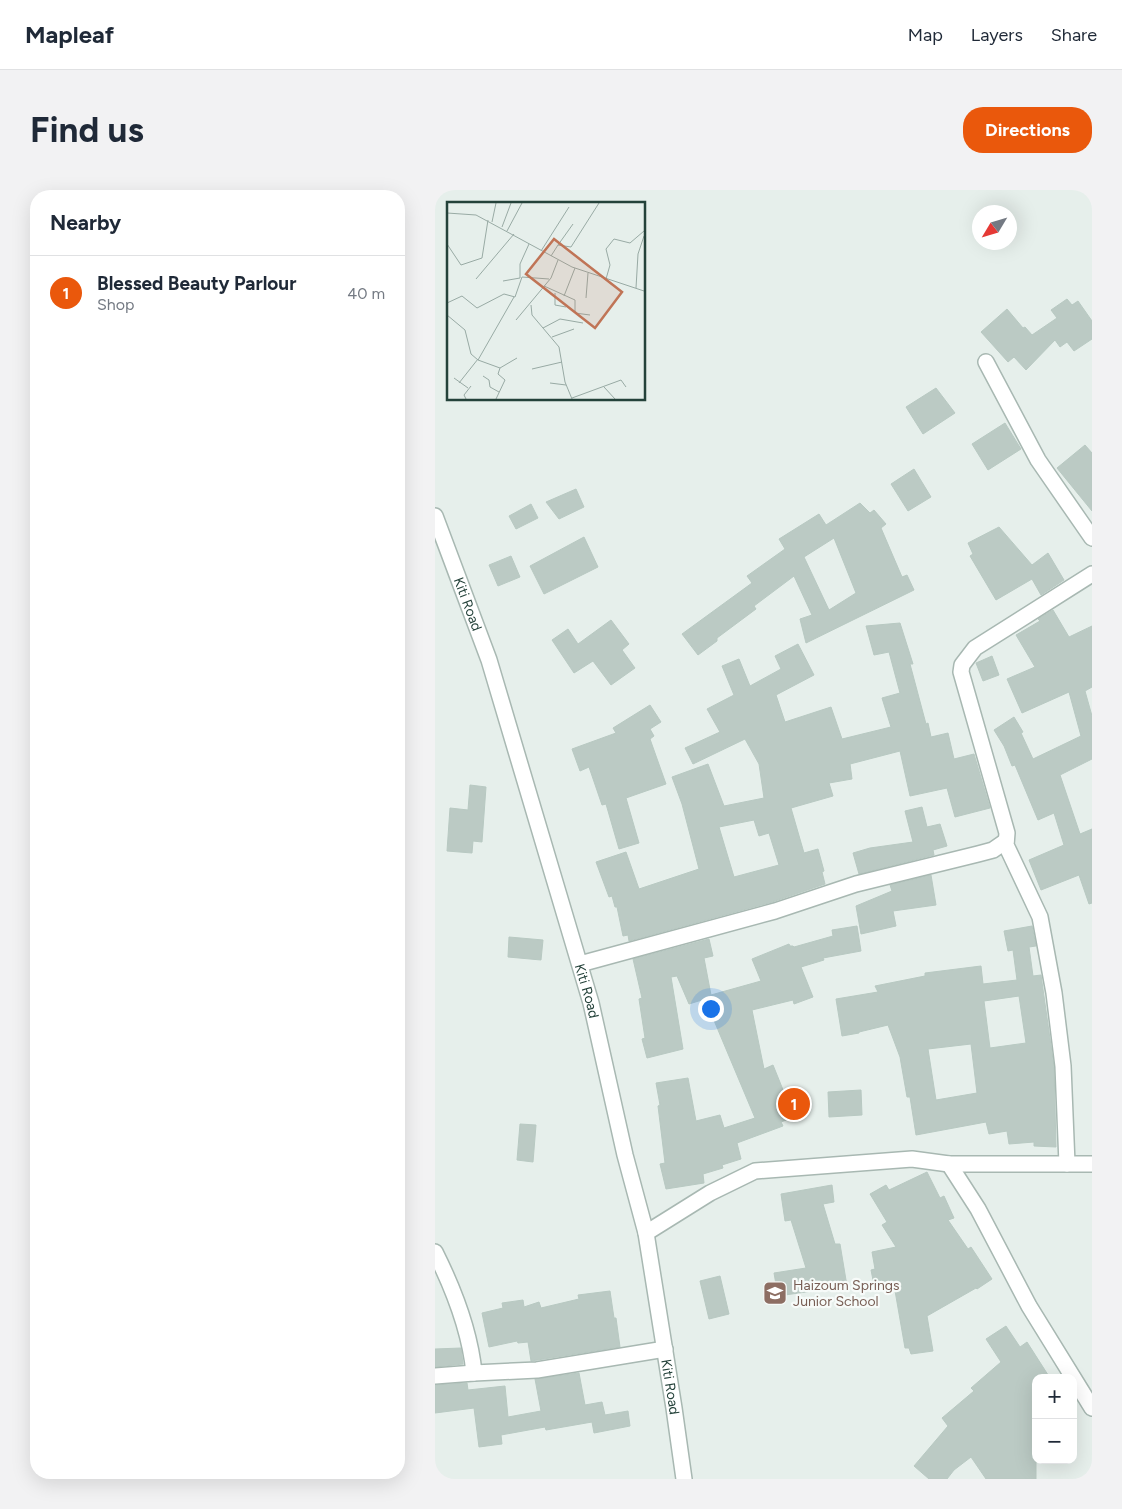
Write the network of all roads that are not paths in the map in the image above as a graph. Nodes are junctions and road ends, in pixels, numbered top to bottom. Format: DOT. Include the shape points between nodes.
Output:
graph roads {
  1 [pos="986,362"];
  2 [pos="435,516"];
  3 [pos="1092,538"];
  4 [pos="1092,574"];
  5 [pos="1006,841"];
  6 [pos="580,964"];
  7 [pos="949,1164"];
  8 [pos="1067,1164"];
  9 [pos="1092,1164"];
  10 [pos="646,1233"];
  11 [pos="435,1252"];
  12 [pos="665,1349"];
  13 [pos="474,1372"];
  14 [pos="435,1376"];
  15 [pos="1092,1408"];
  16 [pos="684,1479"];
  1 -- 3 [label="street" via="1038,460"];
  2 -- 6 [label="street, Kiti Road" via="489,660"];
  4 -- 5 [label="street" via="975,648 962,664 961,672 1007,834"];
  5 -- 6 [label="street" via="993,850 856,884 775,911"];
  5 -- 8 [label="street" via="1039,917 1053,986 1063,1066"];
  6 -- 10 [label="street, Kiti Road"];
  7 -- 8 [label="street"];
  7 -- 10 [label="street" via="912,1159 755,1171 709,1193"];
  7 -- 15 [label="street" via="979,1209 1029,1306"];
  8 -- 9 [label="street"];
  10 -- 12 [label="street, Kiti Road"];
  11 -- 13 [label="street" via="467,1329"];
  12 -- 13 [label="street" via="537,1370"];
  12 -- 16 [label="street, Kiti Road"];
  13 -- 14 [label="street"];
}
